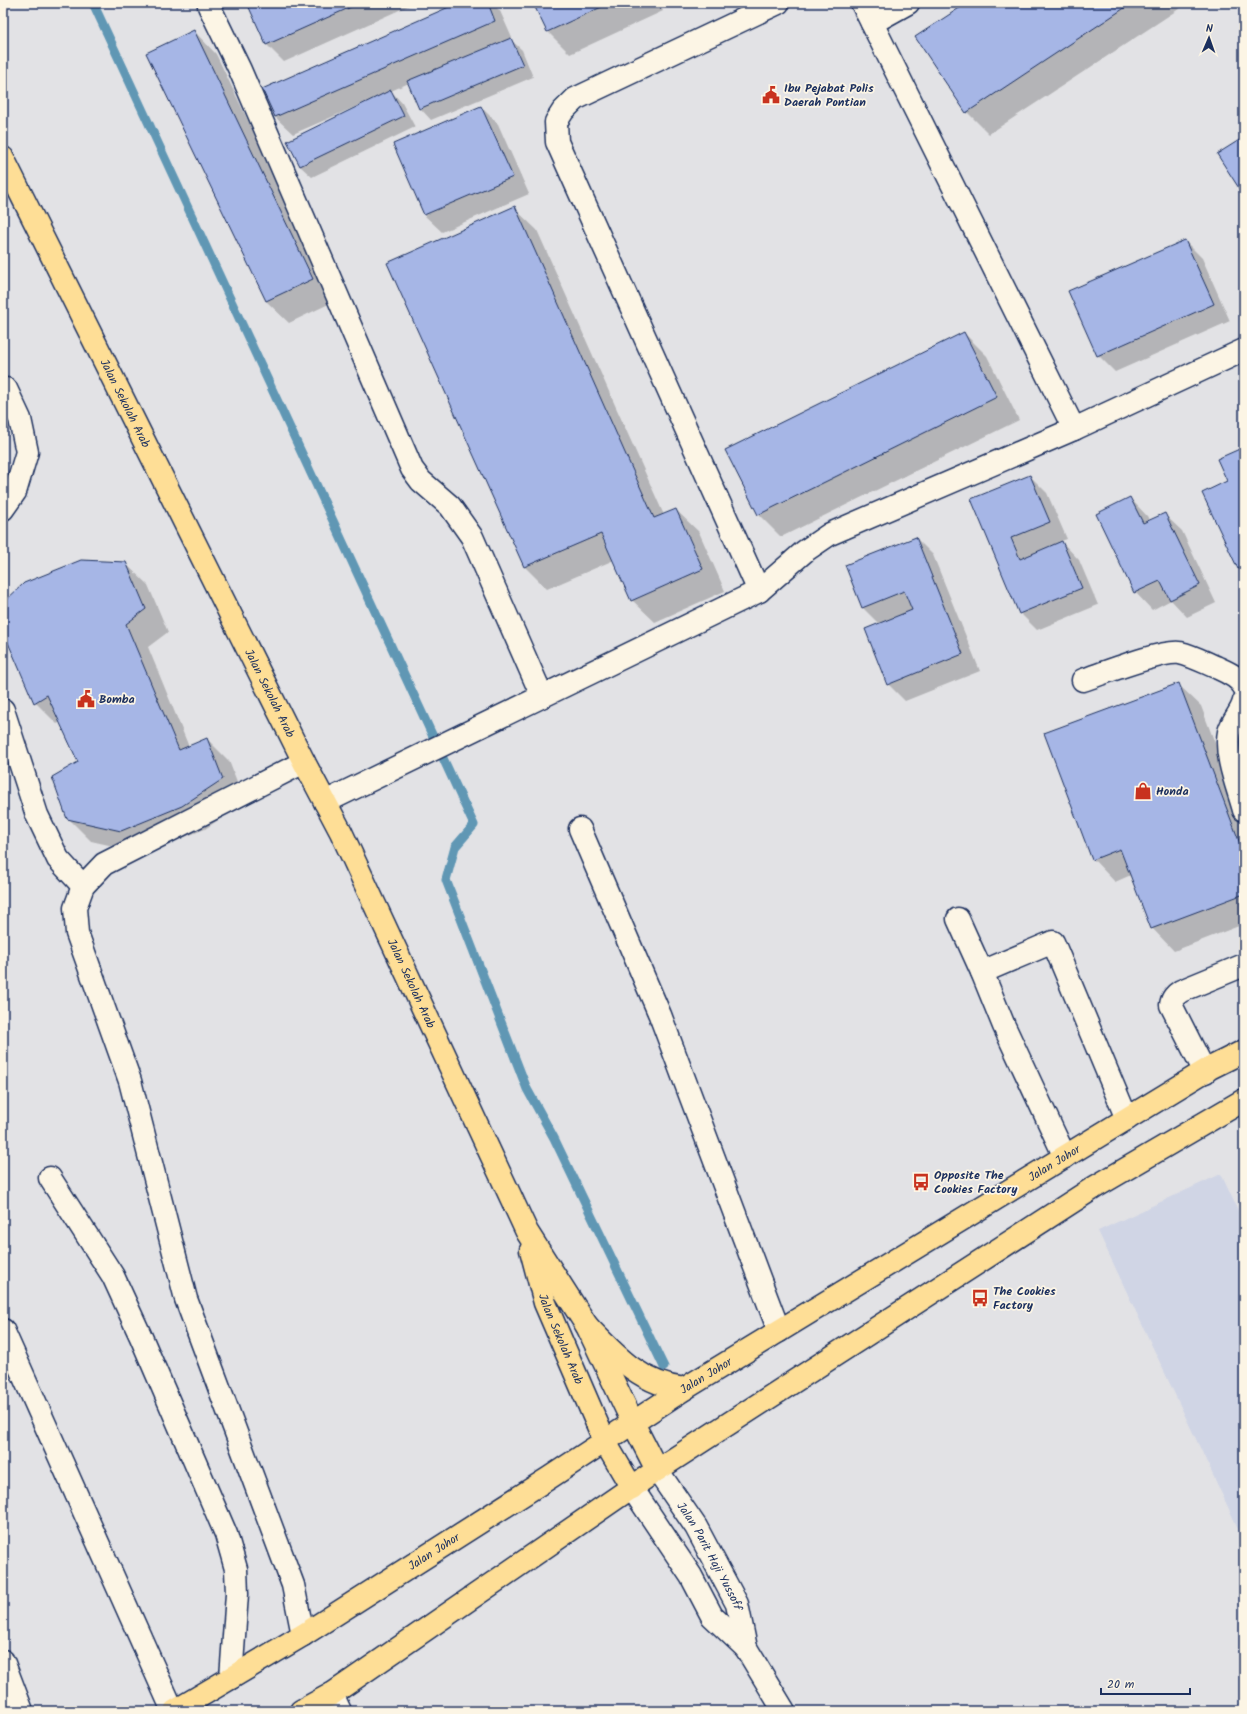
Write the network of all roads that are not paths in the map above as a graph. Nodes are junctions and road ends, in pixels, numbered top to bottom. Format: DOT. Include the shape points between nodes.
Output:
graph roads {
  1 [pos="778,3"];
  2 [pos="862,3"];
  3 [pos="908,3"];
  4 [pos="209,6"];
  5 [pos="872,23"];
  6 [pos="3,158"];
  7 [pos="1244,350"];
  8 [pos="6,389"];
  9 [pos="1074,429"];
  10 [pos="3,509"];
  11 [pos="759,591"];
  12 [pos="1083,680"];
  13 [pos="1244,687"];
  14 [pos="542,696"];
  15 [pos="1244,701"];
  16 [pos="3,710"];
  17 [pos="304,762"];
  18 [pos="325,802"];
  19 [pos="1244,810"];
  20 [pos="580,829"];
  21 [pos="83,886"];
  22 [pos="958,919"];
  23 [pos="1244,965"];
  24 [pos="982,972"];
  25 [pos="1244,1051"];
  26 [pos="1205,1072"];
  27 [pos="1244,1100"];
  28 [pos="1127,1119"];
  29 [pos="1065,1157"];
  30 [pos="50,1178"];
  31 [pos="526,1232"];
  32 [pos="587,1326"];
  33 [pos="3,1330"];
  34 [pos="779,1331"];
  35 [pos="684,1389"];
  36 [pos="632,1423"];
  37 [pos="605,1442"];
  38 [pos="657,1470"];
  39 [pos="632,1488"];
  40 [pos="304,1635"];
  41 [pos="746,1648"];
  42 [pos="3,1661"];
  43 [pos="232,1678"];
  44 [pos="336,1702"];
  45 [pos="22,1711"];
  46 [pos="174,1711"];
  47 [pos="301,1711"];
  48 [pos="784,1711"];
  1 -- 11 [label="street" via="575,99 556,122 557,142"];
  2 -- 5 [label="street"];
  3 -- 5 [label="street"];
  4 -- 14 [label="street" via="240,70 412,469 421,481 450,506 472,537"];
  5 -- 9 [label="street"];
  6 -- 17 [label="main road, Jalan Sekolah Arab"];
  7 -- 9 [label="street"];
  8 -- 10 [label="street" via="20,418 27,452 15,492"];
  9 -- 11 [label="street" via="830,534 805,551"];
  11 -- 14 [label="street"];
  12 -- 13 [label="street" via="1146,659 1179,653 1228,672 1242,682"];
  14 -- 18 [label="street"];
  15 -- 19 [label="street" via="1229,733 1229,753"];
  16 -- 21 [label="street" via="37,815 58,859"];
  17 -- 18 [label="main road, Jalan Sekolah Arab"];
  17 -- 21 [label="street" via="104,864"];
  18 -- 31 [label="main road, Jalan Sekolah Arab"];
  20 -- 34 [label="street" via="660,1015"];
  21 -- 40 [label="street" via="75,908 77,934 130,1081 186,1299 293,1585"];
  22 -- 24 [label="street"];
  23 -- 26 [label="street" via="1181,991 1171,1002"];
  24 -- 28 [label="street" via="1053,942"];
  24 -- 29 [label="street" via="1004,1026"];
  25 -- 26 [label="main road, Jalan Johor"];
  26 -- 28 [label="main road, Jalan Johor"];
  27 -- 38 [label="main road" via="1096,1186"];
  28 -- 29 [label="main road, Jalan Johor"];
  29 -- 34 [label="main road, Jalan Johor"];
  30 -- 43 [label="street" via="112,1276 226,1534 236,1569"];
  31 -- 32 [label="main road, Jalan Sekolah Arab"];
  31 -- 37 [label="main road, Jalan Sekolah Arab" via="545,1303"];
  32 -- 35 [label="main road" via="610,1350 637,1372 654,1382"];
  32 -- 36 [label="main road, Jalan Sekolah Arab"];
  33 -- 46 [label="street"];
  34 -- 35 [label="main road, Jalan Johor"];
  35 -- 36 [label="main road, Jalan Johor"];
  36 -- 37 [label="main road, Jalan Johor"];
  36 -- 38 [label="main road, Jalan Sekolah Arab"];
  37 -- 39 [label="main road, Jalan Sekolah Arab"];
  37 -- 40 [label="main road, Jalan Johor"];
  38 -- 39 [label="main road"];
  38 -- 41 [label="street, Jalan Parit Haji Yussoff" via="696,1527 737,1604"];
  39 -- 41 [label="street, Jalan Parit Haji Yussoff" via="691,1576 712,1616"];
  39 -- 44 [label="main road"];
  40 -- 43 [label="main road, Jalan Johor"];
  41 -- 48 [label="street, Jalan Parit Haji Yussoff"];
  42 -- 45 [label="street"];
  43 -- 46 [label="main road, Jalan Johor"];
  44 -- 47 [label="main road"];
}
